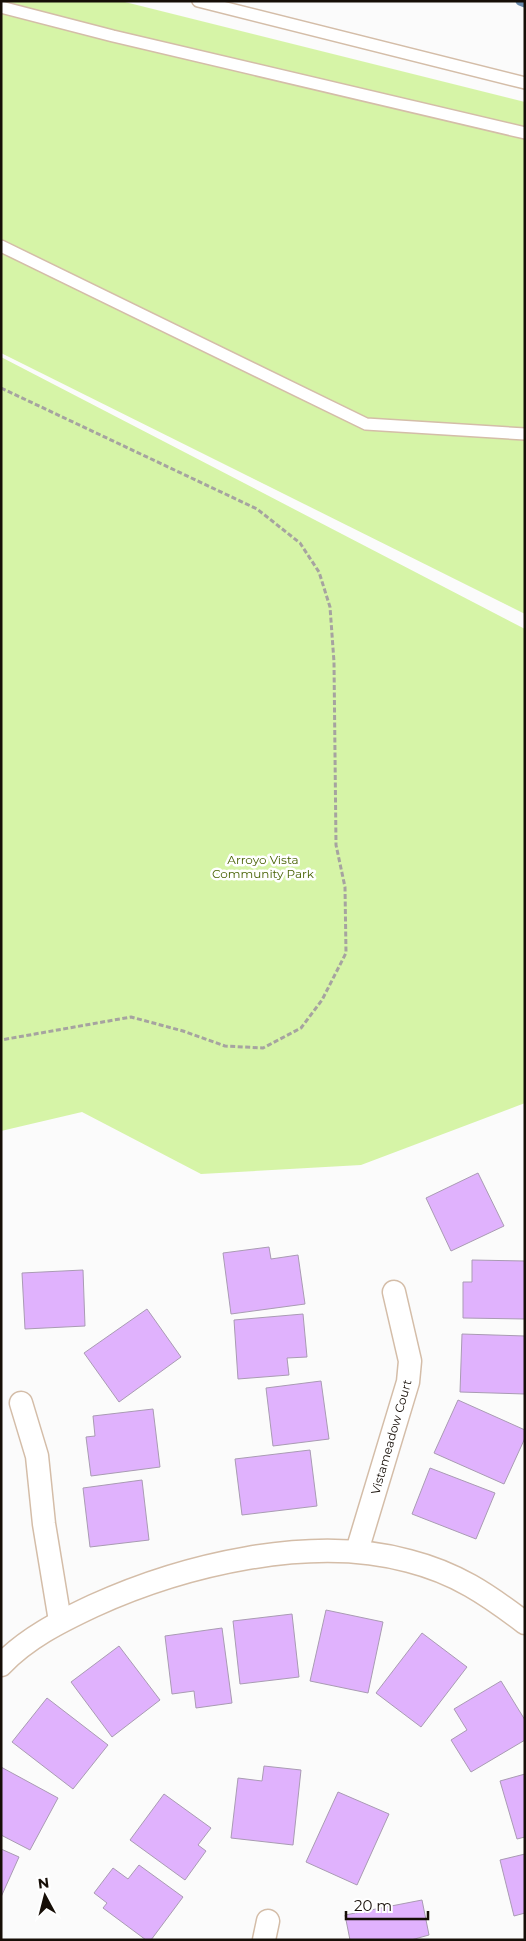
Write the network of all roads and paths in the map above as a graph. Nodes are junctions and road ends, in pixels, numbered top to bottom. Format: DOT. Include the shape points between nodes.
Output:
graph roads {
  1 [pos="198,1"];
  2 [pos="1,7"];
  3 [pos="525,83"];
  4 [pos="525,133"];
  5 [pos="1,246"];
  6 [pos="1,388"];
  7 [pos="525,434"];
  8 [pos="1,1040"];
  9 [pos="394,1292"];
  10 [pos="21,1403"];
  11 [pos="357,1551"];
  12 [pos="60,1621"];
  13 [pos="525,1623"];
  14 [pos="1,1665"];
  1 -- 3 [label="lane"];
  2 -- 4 [label="lane"];
  5 -- 7 [label="lane" via="366,424"];
  6 -- 8 [label="path" via="257,509 300,543 319,572 330,607 334,653 336,846 345,887 346,953 322,1000 301,1028 263,1048 225,1046 131,1017"];
  9 -- 11 [label="street, Vistameadow Court" via="410,1361 408,1382"];
  10 -- 12 [label="street" via="37,1456"];
  11 -- 12 [label="street" via="284,1553 220,1563 156,1580"];
  11 -- 13 [label="street" via="408,1560 441,1571 486,1593"];
  12 -- 14 [label="street" via="17,1648"];
}
